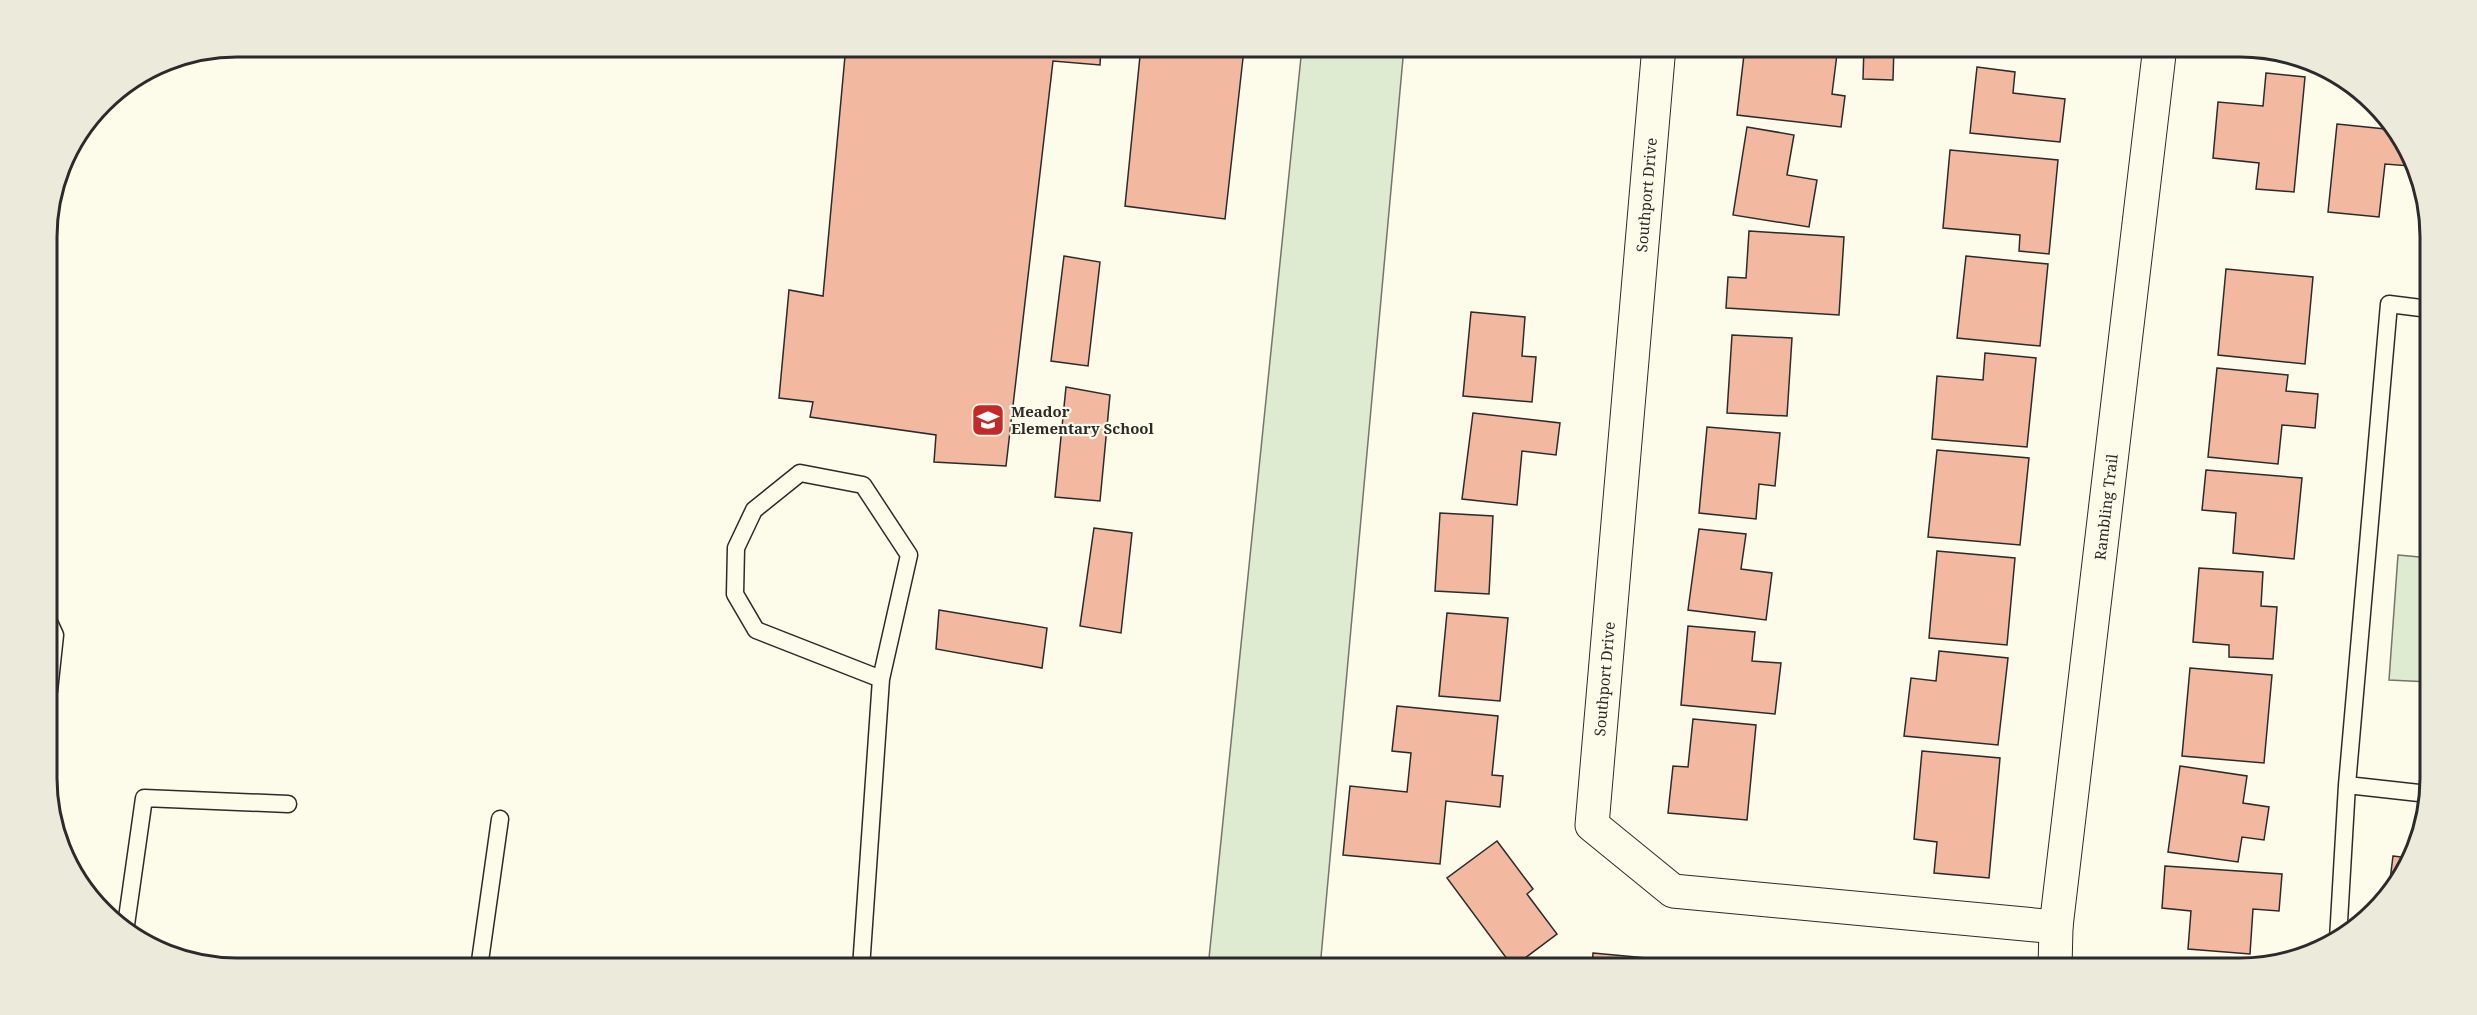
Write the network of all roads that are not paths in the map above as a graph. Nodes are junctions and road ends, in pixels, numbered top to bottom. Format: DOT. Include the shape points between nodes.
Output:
graph roads {
  1 [pos="1658,57"];
  2 [pos="2159,57"];
  3 [pos="2420,308"];
  4 [pos="881,679"];
  5 [pos="2347,785"];
  6 [pos="2419,793"];
  7 [pos="288,804"];
  8 [pos="500,819"];
  9 [pos="127,920"];
  10 [pos="2056,927"];
  11 [pos="2339,928"];
  12 [pos="480,958"];
  13 [pos="862,958"];
  14 [pos="2055,958"];
  1 -- 10 [label="street, Southport Drive" via="1592,825 1673,891"];
  2 -- 10 [label="street, Rambling Trail"];
  3 -- 5 [label="lane" via="2389,304"];
  4 -- 4 [label="lane" via="909,555 863,485 800,473 754,510 736,548 735,594 756,630"];
  4 -- 13 [label="lane"];
  5 -- 6 [label="lane"];
  5 -- 11 [label="lane"];
  7 -- 9 [label="lane" via="144,798"];
  8 -- 12 [label="lane"];
  10 -- 14 [label="street, Rambling Trail"];
}
